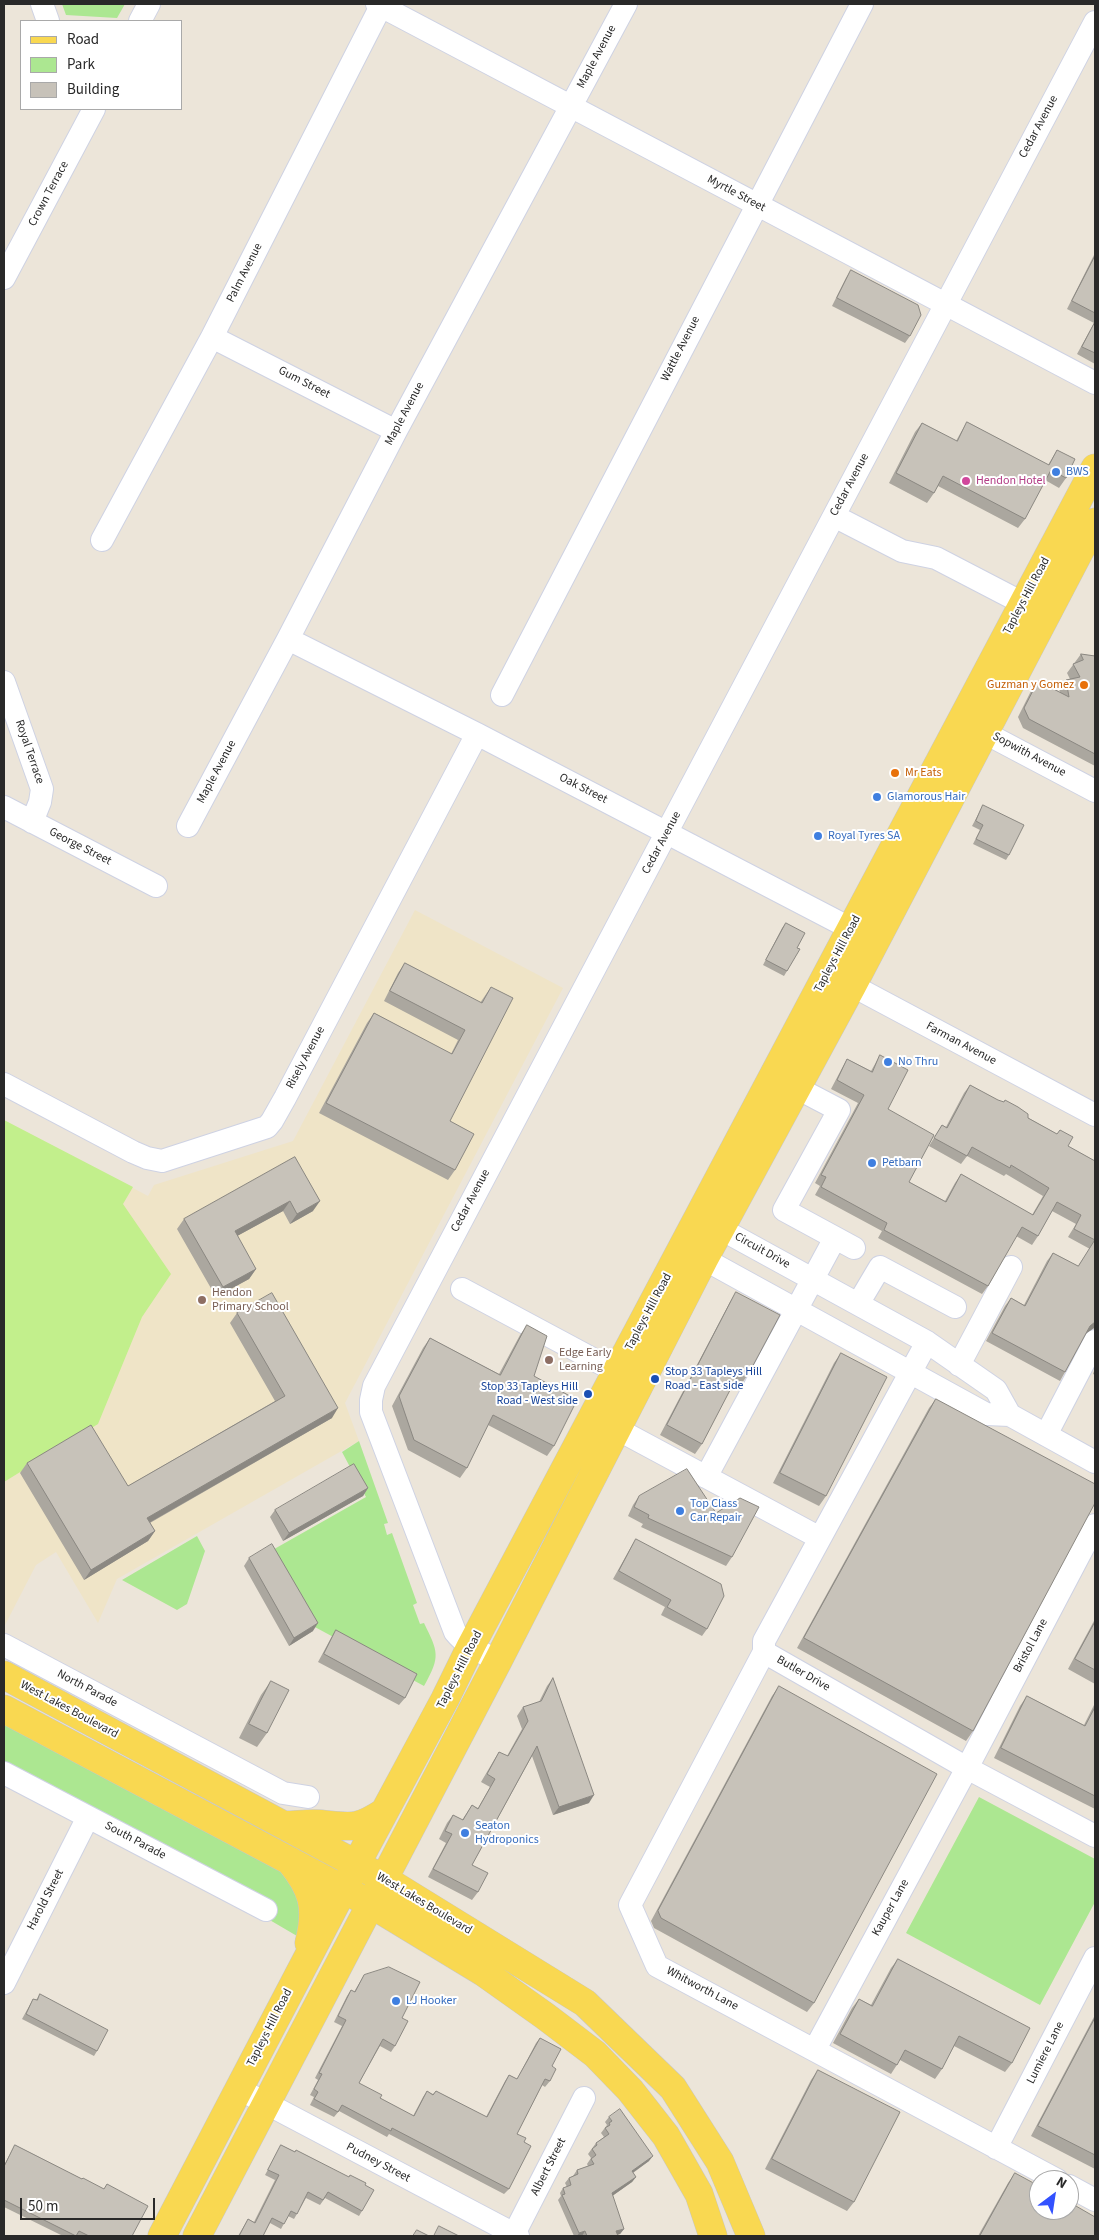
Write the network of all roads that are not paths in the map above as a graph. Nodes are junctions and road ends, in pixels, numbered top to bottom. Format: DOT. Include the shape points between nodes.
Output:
graph roads {
  1 [pos="42,4"];
  2 [pos="149,4"];
  3 [pos="626,4"];
  4 [pos="862,4"];
  5 [pos="380,5"];
  6 [pos="48,20"];
  7 [pos="141,20"];
  8 [pos="1095,22"];
  9 [pos="570,106"];
  10 [pos="93,110"];
  11 [pos="756,204"];
  12 [pos="4,278"];
  13 [pos="945,304"];
  14 [pos="212,336"];
  15 [pos="1095,383"];
  16 [pos="396,430"];
  17 [pos="1095,468"];
  18 [pos="1088,501"];
  19 [pos="834,516"];
  20 [pos="1095,522"];
  21 [pos="102,540"];
  22 [pos="1034,609"];
  23 [pos="288,639"];
  24 [pos="4,682"];
  25 [pos="502,695"];
  26 [pos="974,726"];
  27 [pos="477,734"];
  28 [pos="1095,791"];
  29 [pos="4,807"];
  30 [pos="32,822"];
  31 [pos="188,826"];
  32 [pos="668,833"];
  33 [pos="156,886"];
  34 [pos="851,929"];
  35 [pos="875,942"];
  36 [pos="827,973"];
  37 [pos="852,986"];
  38 [pos="4,1084"];
  39 [pos="797,1088"];
  40 [pos="1095,1116"];
  41 [pos="721,1229"];
  42 [pos="692,1232"];
  43 [pos="704,1259"];
  44 [pos="1011,1267"];
  45 [pos="812,1279"];
  46 [pos="462,1289"];
  47 [pos="858,1304"];
  48 [pos="955,1307"];
  49 [pos="796,1309"];
  50 [pos="927,1342"];
  51 [pos="1095,1342"];
  52 [pos="959,1365"];
  53 [pos="616,1372"];
  54 [pos="912,1373"];
  55 [pos="1010,1415"];
  56 [pos="617,1430"];
  57 [pos="1046,1435"];
  58 [pos="1095,1462"];
  59 [pos="706,1477"];
  60 [pos="1095,1524"];
  61 [pos="820,1538"];
  62 [pos="4,1645"];
  63 [pos="471,1646"];
  64 [pos="764,1652"];
  65 [pos="498,1662"];
  66 [pos="4,1675"];
  67 [pos="4,1709"];
  68 [pos="170,1733"];
  69 [pos="174,1765"];
  70 [pos="967,1768"];
  71 [pos="4,1773"];
  72 [pos="308,1797"];
  73 [pos="384,1812"];
  74 [pos="88,1817"];
  75 [pos="285,1825"];
  76 [pos="1095,1836"];
  77 [pos="289,1860"];
  78 [pos="357,1864"];
  79 [pos="384,1879"];
  80 [pos="344,1889"];
  81 [pos="371,1904"];
  82 [pos="266,1910"];
  83 [pos="1095,1958"];
  84 [pos="304,1964"];
  85 [pos="4,1983"];
  86 [pos="815,2049"];
  87 [pos="238,2089"];
  88 [pos="584,2098"];
  89 [pos="266,2104"];
  90 [pos="996,2148"];
  91 [pos="1038,2170"];
  92 [pos="1079,2191"];
  93 [pos="1095,2200"];
  94 [pos="162,2236"];
  95 [pos="196,2236"];
  96 [pos="515,2236"];
  97 [pos="714,2236"];
  98 [pos="751,2236"];
  1 -- 6 [label="street"];
  2 -- 7 [label="street"];
  3 -- 9 [label="street, Maple Avenue"];
  4 -- 11 [label="street, Wattle Avenue"];
  5 -- 9 [label="street, Myrtle Street"];
  5 -- 14 [label="street, Palm Avenue"];
  8 -- 13 [label="street, Cedar Avenue"];
  9 -- 11 [label="street, Myrtle Street"];
  9 -- 16 [label="street, Maple Avenue"];
  10 -- 12 [label="street, Crown Terrace"];
  11 -- 13 [label="street, Myrtle Street"];
  11 -- 25 [label="street, Wattle Avenue"];
  13 -- 15 [label="street, Myrtle Street"];
  13 -- 19 [label="street, Cedar Avenue"];
  14 -- 16 [label="street, Gum Street"];
  14 -- 21 [label="street, Palm Avenue"];
  16 -- 23 [label="street, Maple Avenue"];
  17 -- 18 [label="main road, Tapleys Hill Road"];
  18 -- 22 [label="main road, Tapleys Hill Road"];
  19 -- 22 [label="street" via="902,551 936,558"];
  19 -- 32 [label="street, Cedar Avenue"];
  20 -- 22 [label="main road, Tapleys Hill Road"];
  22 -- 26 [label="main road, Tapleys Hill Road"];
  23 -- 27 [label="street, Oak Street"];
  23 -- 31 [label="street, Maple Avenue"];
  24 -- 30 [label="street, Royal Terrace" via="42,788"];
  26 -- 28 [label="street, Sopwith Avenue"];
  26 -- 34 [label="main road, Tapleys Hill Road"];
  26 -- 35 [label="main road, Tapleys Hill Road"];
  27 -- 32 [label="street, Oak Street"];
  27 -- 38 [label="street, Risely Avenue" via="285,1098 266,1127 162,1161 133,1152"];
  29 -- 30 [label="street, George Street"];
  30 -- 33 [label="street, George Street"];
  32 -- 34 [label="street, Oak Street"];
  32 -- 63 [label="street, Cedar Avenue" via="374,1386 371,1412 455,1632"];
  34 -- 35 [label="street, Oak Street"];
  34 -- 36 [label="main road, Tapleys Hill Road"];
  35 -- 37 [label="main road, Tapleys Hill Road"];
  36 -- 37 [label="street, Farman Avenue"];
  36 -- 42 [label="main road, Tapleys Hill Road"];
  37 -- 39 [label="main road, Tapleys Hill Road"];
  37 -- 40 [label="street, Farman Avenue"];
  39 -- 41 [label="main road, Tapleys Hill Road"];
  39 -- 45 [label="street" via="839,1110 784,1210 845,1243"];
  41 -- 42 [label="street, Circuit Drive"];
  41 -- 43 [label="main road, Tapleys Hill Road"];
  41 -- 45 [label="street, Circuit Drive"];
  42 -- 43 [label="street"];
  42 -- 53 [label="main road, Tapleys Hill Road"];
  43 -- 49 [label="street"];
  43 -- 56 [label="main road, Tapleys Hill Road"];
  44 -- 52 [label="street"];
  45 -- 47 [label="street, Circuit Drive"];
  45 -- 49 [label="street"];
  46 -- 53 [label="street"];
  47 -- 48 [label="street" via="880,1268"];
  47 -- 50 [label="street, Circuit Drive"];
  49 -- 54 [label="street"];
  49 -- 59 [label="street"];
  50 -- 52 [label="street, Circuit Drive"];
  50 -- 54 [label="street, Butler Drive"];
  51 -- 57 [label="street"];
  52 -- 55 [label="street, Circuit Drive" via="996,1390"];
  53 -- 63 [label="main road, Tapleys Hill Road"];
  54 -- 55 [label="street" via="986,1414"];
  54 -- 61 [label="street, Butler Drive"];
  55 -- 57 [label="street"];
  56 -- 59 [label="street"];
  56 -- 65 [label="main road, Tapleys Hill Road"];
  57 -- 58 [label="street"];
  59 -- 61 [label="street"];
  60 -- 70 [label="street, Bristol Lane"];
  61 -- 64 [label="street, Butler Drive" via="764,1641"];
  62 -- 68 [label="street, North Parade"];
  63 -- 65 [label="street, Cedar Avenue"];
  63 -- 73 [label="main road, Tapleys Hill Road"];
  64 -- 70 [label="street, Butler Drive"];
  64 -- 86 [label="street, Whitworth Lane" via="630,1905 657,1966"];
  65 -- 79 [label="main road, Tapleys Hill Road"];
  66 -- 69 [label="main road, West Lakes Boulevard"];
  67 -- 77 [label="main road"];
  68 -- 69 [label="street"];
  68 -- 72 [label="street, North Parade" via="283,1793"];
  69 -- 75 [label="main road, West Lakes Boulevard"];
  70 -- 76 [label="street, Butler Drive"];
  70 -- 86 [label="street, Kauper Lane"];
  71 -- 74 [label="street, South Parade"];
  73 -- 75 [label="main road" via="369,1822 346,1828 319,1824"];
  73 -- 78 [label="main road, Tapleys Hill Road"];
  74 -- 82 [label="street, South Parade"];
  74 -- 85 [label="street, Harold Street"];
  75 -- 78 [label="main road, West Lakes Boulevard"];
  77 -- 80 [label="main road"];
  77 -- 84 [label="main road" via="304,1878 312,1896 314,1924"];
  78 -- 79 [label="main road, West Lakes Boulevard"];
  78 -- 80 [label="main road, Tapleys Hill Road"];
  79 -- 81 [label="main road, Tapleys Hill Road"];
  79 -- 98 [label="main road, West Lakes Boulevard" via="585,2003 673,2088 720,2162"];
  80 -- 81 [label="main road"];
  80 -- 84 [label="main road, Tapleys Hill Road"];
  81 -- 89 [label="main road, Tapleys Hill Road"];
  81 -- 97 [label="main road" via="483,1972 595,2054 630,2090 666,2136 699,2194"];
  83 -- 90 [label="street, Lumiere Lane"];
  84 -- 87 [label="main road, Tapleys Hill Road"];
  86 -- 90 [label="street, Whitworth Lane"];
  87 -- 89 [label="street, Pudney Street"];
  87 -- 94 [label="main road, Tapleys Hill Road"];
  88 -- 96 [label="street, Albert Street"];
  89 -- 95 [label="main road, Tapleys Hill Road"];
  89 -- 96 [label="street, Pudney Street"];
  90 -- 91 [label="street, Whitworth Lane"];
  92 -- 93 [label="street"];
}
